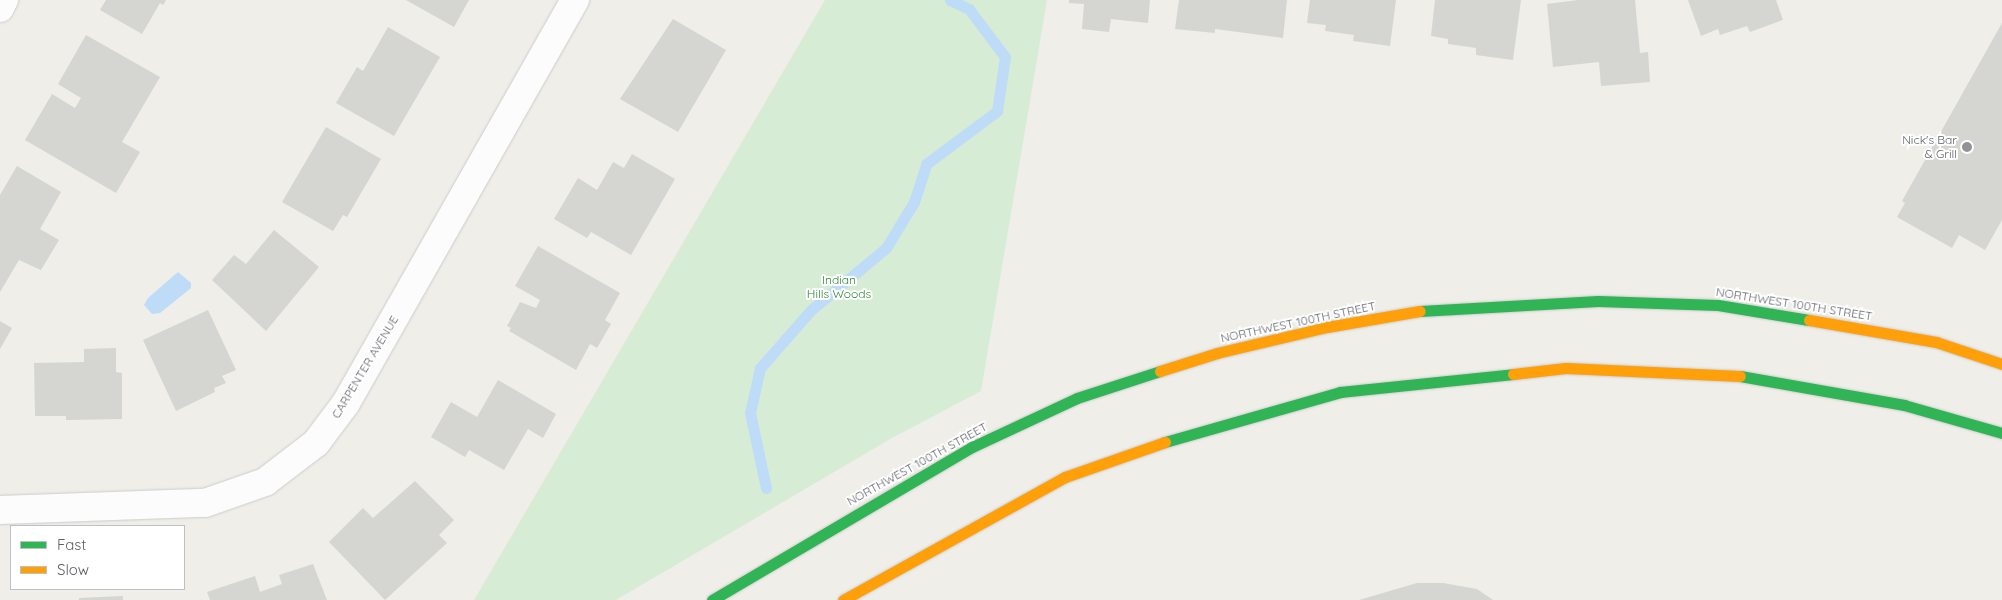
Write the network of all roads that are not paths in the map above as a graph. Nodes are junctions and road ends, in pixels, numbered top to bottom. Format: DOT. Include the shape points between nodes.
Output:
graph roads {
  1 [pos="4,0"];
  2 [pos="575,0"];
  3 [pos="0,8"];
  4 [pos="2002,364"];
  5 [pos="2002,433"];
  6 [pos="0,510"];
  7 [pos="712,600"];
  8 [pos="842,600"];
  1 -- 3 [label="street"];
  2 -- 6 [label="street, CARPENTER AVENUE" via="346,403 316,443 265,482 205,503"];
  4 -- 7 [label="main road, NORTHWEST 100TH STREET" via="1936,342 1718,305 1598,301 1495,306 1423,312 1327,327 1217,353 1077,398 972,447"];
  5 -- 8 [label="main road" via="1904,405 1740,376 1664,370 1566,368 1340,392 1170,440 1065,477"];
}
